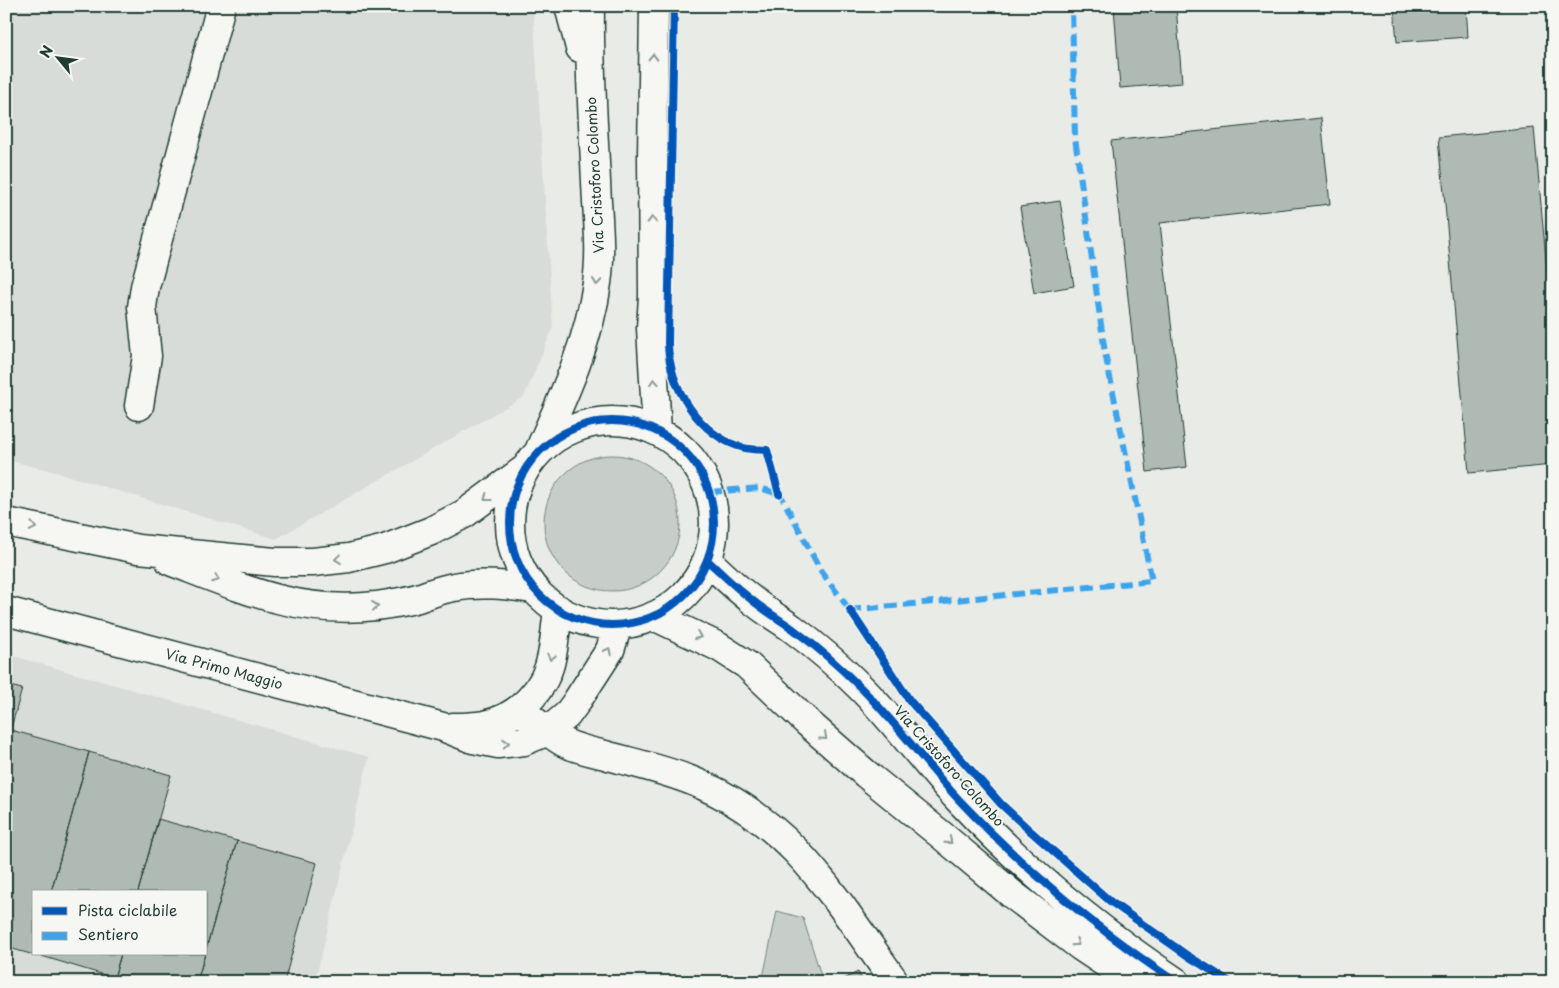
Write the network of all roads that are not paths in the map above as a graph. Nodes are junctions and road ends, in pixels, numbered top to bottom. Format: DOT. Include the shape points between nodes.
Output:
graph roads {
  1 [pos="221,6"];
  2 [pos="569,6"];
  3 [pos="590,6"];
  4 [pos="654,6"];
  5 [pos="591,86"];
  6 [pos="139,406"];
  7 [pos="657,431"];
  8 [pos="532,461"];
  9 [pos="6,522"];
  10 [pos="138,549"];
  11 [pos="707,560"];
  12 [pos="534,589"];
  13 [pos="558,609"];
  14 [pos="6,612"];
  15 [pos="654,616"];
  16 [pos="618,625"];
  17 [pos="520,709"];
  18 [pos="443,727"];
  19 [pos="548,731"];
  20 [pos="892,979"];
  21 [pos="1134,982"];
  22 [pos="1176,982"];
  1 -- 6 [label="street" via="145,287 142,307 147,356"];
  2 -- 5 [label="street"];
  3 -- 5 [label="street, Via Cristoforo Colombo"];
  7 -- 4 [label="street, one-way" via="650,328 653,296"];
  5 -- 8 [label="street, Via Cristoforo Colombo, one-way" via="600,231 597,284 582,351"];
  7 -- 8 [label="street, Via Cristoforo Colombo" via="629,422 590,423 562,434 546,445"];
  7 -- 11 [label="street, Via Cristoforo Colombo" via="686,452 706,484 714,521 713,541"];
  8 -- 10 [label="street, one-way" via="454,520 385,549 349,558 275,562"];
  8 -- 12 [label="street, Via Cristoforo Colombo" via="520,478 510,520 517,561"];
  9 -- 10 [label="street, one-way"];
  10 -- 12 [label="street, one-way" via="253,593 313,606 375,606 471,584"];
  11 -- 15 [label="street, Via Cristoforo Colombo" via="685,593"];
  11 -- 22 [label="street, Via Cristoforo Colombo" via="751,600 814,645 857,684 960,800 1029,869 1120,943"];
  12 -- 13 [label="street, Via Cristoforo Colombo"];
  13 -- 16 [label="street, Via Cristoforo Colombo" via="586,622"];
  13 -- 17 [label="street, Via Primo Maggio, one-way" via="549,668 537,690"];
  14 -- 18 [label="street, Via Primo Maggio"];
  15 -- 16 [label="street, Via Cristoforo Colombo"];
  15 -- 21 [label="street, one-way" via="719,647 747,665 859,768 1007,891"];
  19 -- 16 [label="street, Via Primo Maggio, one-way" via="567,715 585,688 610,650"];
  17 -- 18 [label="street, Via Primo Maggio" via="485,725"];
  17 -- 19 [label="street"];
  18 -- 19 [label="street, Via Primo Maggio, one-way" via="473,739 498,744 524,741"];
  19 -- 20 [label="street" via="584,750 691,780 748,810 782,837 806,862"];
}
